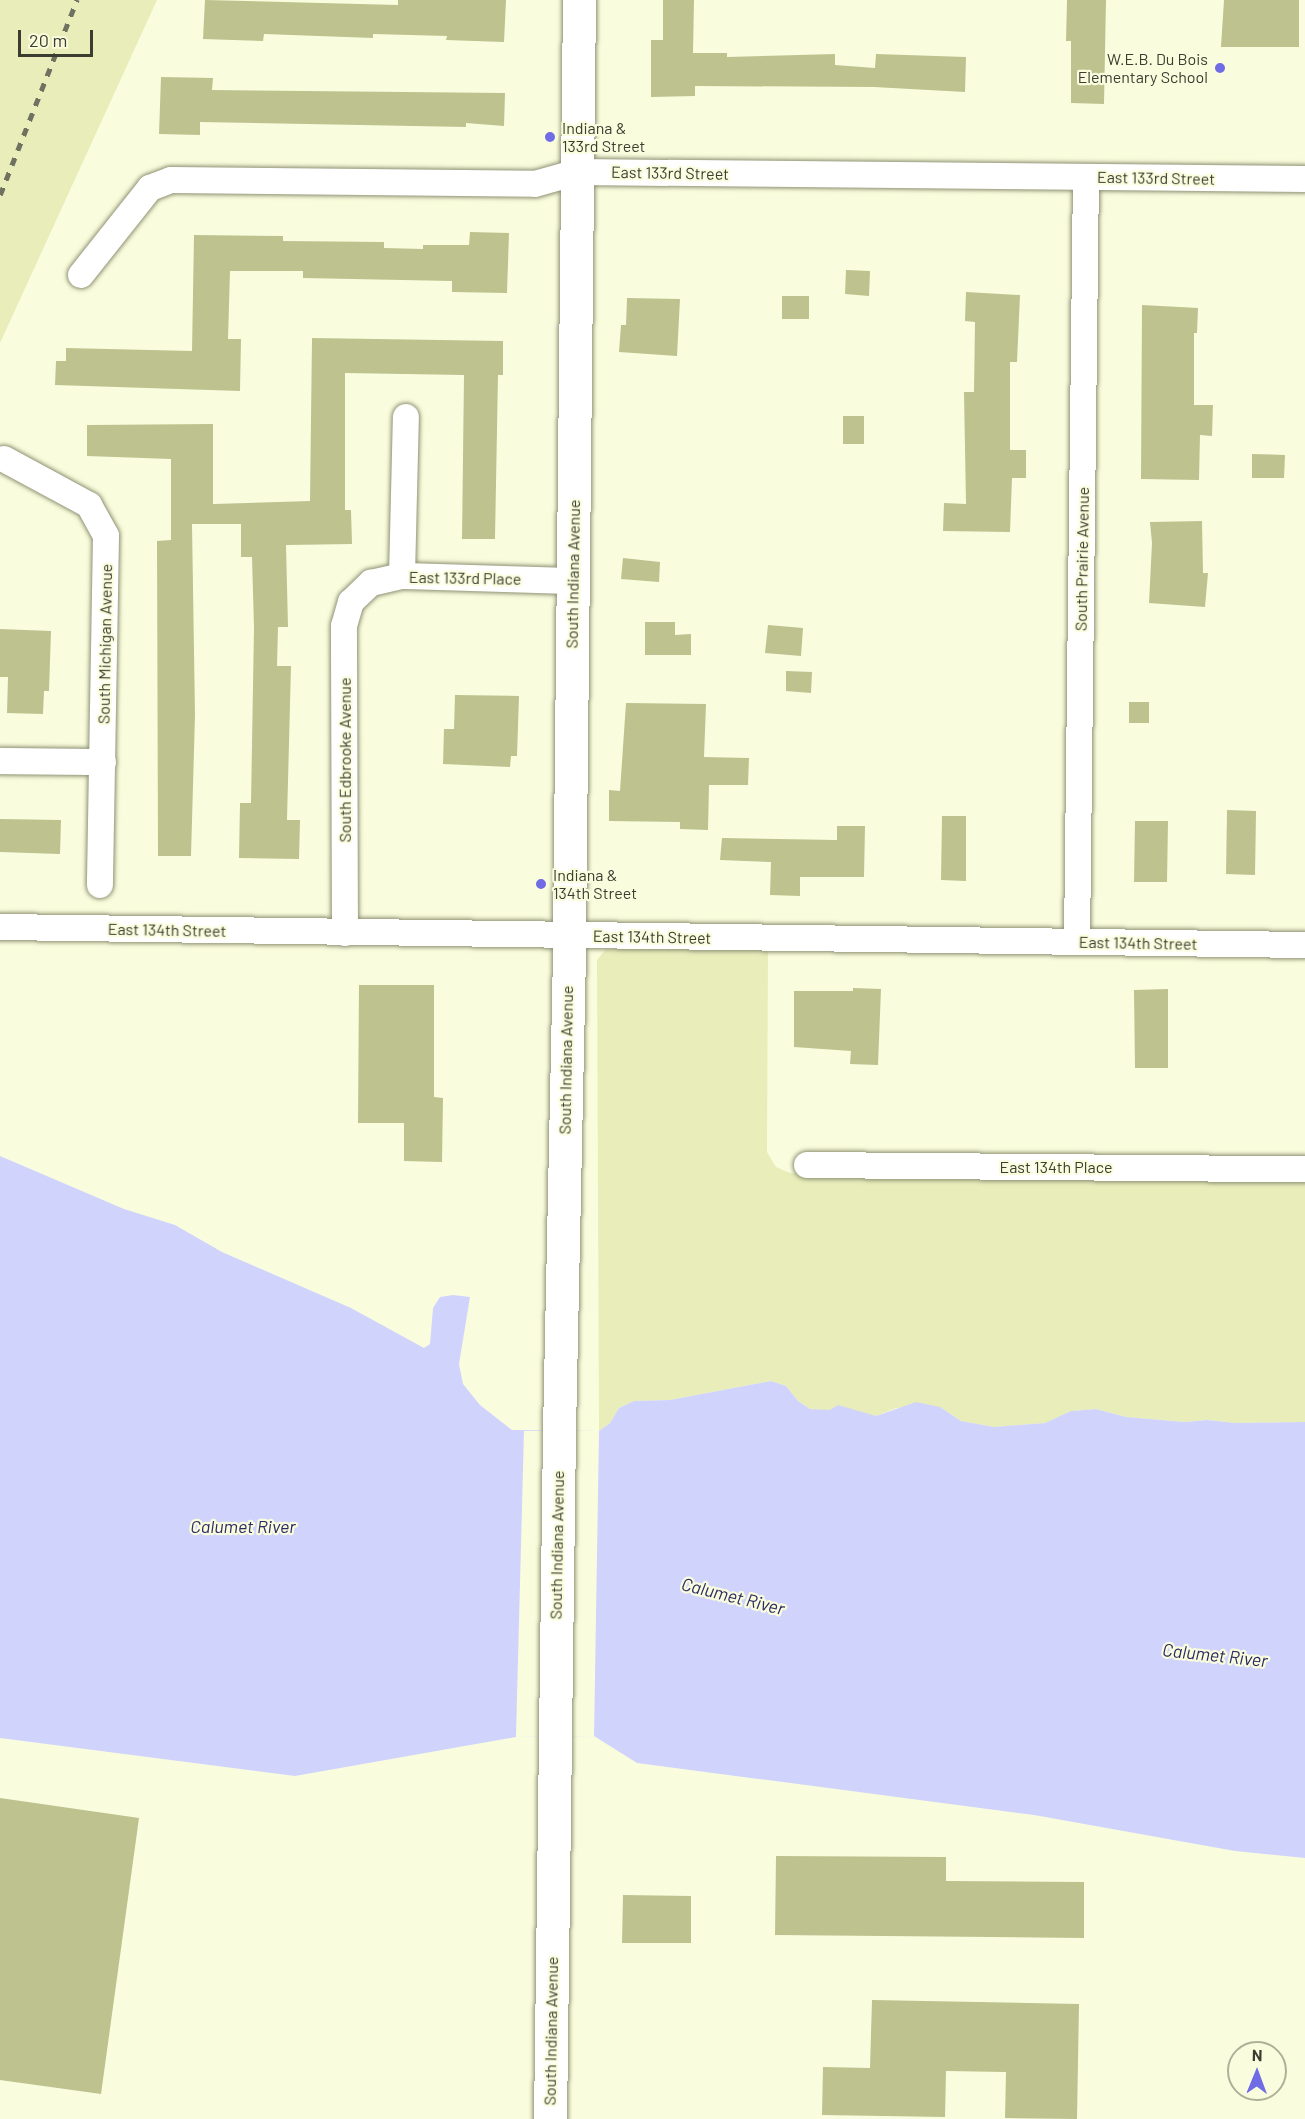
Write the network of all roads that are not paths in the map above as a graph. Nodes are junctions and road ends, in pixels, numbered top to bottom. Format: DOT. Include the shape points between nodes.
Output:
graph roads {
  1 [pos="579,0"];
  2 [pos="577,172"];
  3 [pos="1086,177"];
  4 [pos="1305,179"];
  5 [pos="81,276"];
  6 [pos="406,417"];
  7 [pos="4,459"];
  8 [pos="402,576"];
  9 [pos="573,581"];
  10 [pos="360,591"];
  11 [pos="0,761"];
  12 [pos="102,762"];
  13 [pos="100,885"];
  14 [pos="0,927"];
  15 [pos="345,933"];
  16 [pos="569,936"];
  17 [pos="1077,942"];
  18 [pos="1305,945"];
  19 [pos="807,1165"];
  20 [pos="1305,1169"];
  21 [pos="550,2119"];
  1 -- 2 [label="main road, South Indiana Avenue"];
  2 -- 3 [label="street, East 133rd Street"];
  2 -- 5 [label="street, East 133rd Street" via="536,184 171,180 150,188"];
  2 -- 9 [label="main road, South Indiana Avenue"];
  3 -- 4 [label="street, East 133rd Street"];
  3 -- 17 [label="street, South Prairie Avenue"];
  6 -- 8 [label="street"];
  7 -- 12 [label="street, South Michigan Avenue" via="89,505 106,536"];
  8 -- 9 [label="street, East 133rd Place"];
  8 -- 10 [label="street, East 133rd Place" via="378,581"];
  9 -- 16 [label="main road, South Indiana Avenue"];
  10 -- 15 [label="street, South Edbrooke Avenue" via="351,602 344,626"];
  11 -- 12 [label="street"];
  12 -- 13 [label="street, South Michigan Avenue"];
  14 -- 15 [label="street, East 134th Street"];
  15 -- 16 [label="street, East 134th Street"];
  16 -- 17 [label="street, East 134th Street"];
  16 -- 21 [label="main road, South Indiana Avenue"];
  17 -- 18 [label="street, East 134th Street"];
  19 -- 20 [label="street, East 134th Place"];
}
